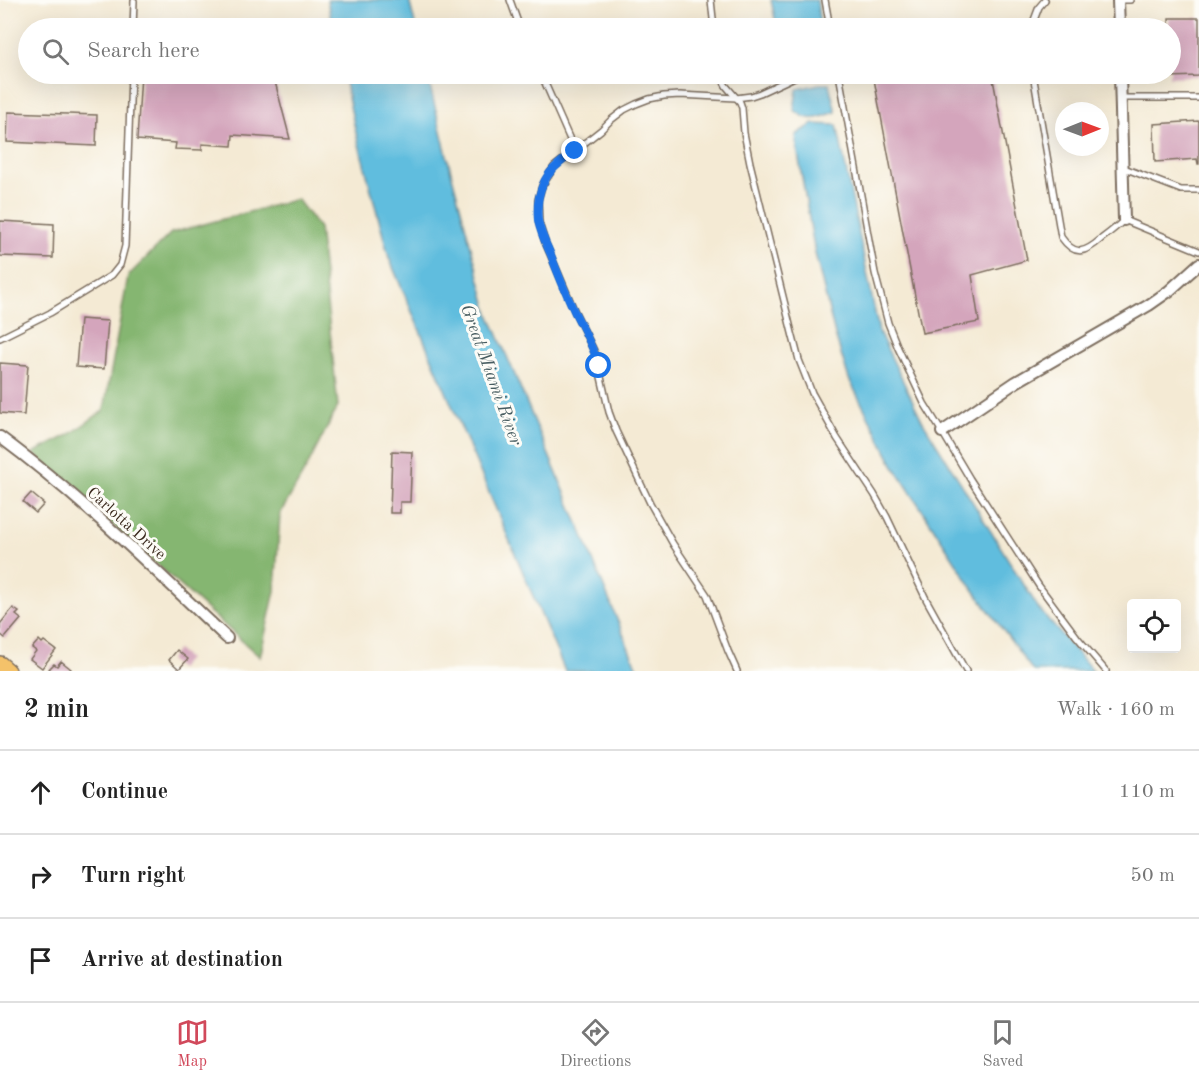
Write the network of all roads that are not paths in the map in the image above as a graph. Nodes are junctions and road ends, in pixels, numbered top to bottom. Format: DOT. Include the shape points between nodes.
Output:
graph roads {
  1 [pos="510,0"];
  2 [pos="711,0"];
  3 [pos="825,0"];
  4 [pos="1045,0"];
  5 [pos="1118,0"];
  6 [pos="1130,0"];
  7 [pos="134,1"];
  8 [pos="133,18"];
  9 [pos="516,18"];
  10 [pos="713,18"];
  11 [pos="828,18"];
  12 [pos="1035,18"];
  13 [pos="1119,18"];
  14 [pos="131,84"];
  15 [pos="545,84"];
  16 [pos="725,84"];
  17 [pos="779,84"];
  18 [pos="841,84"];
  19 [pos="1035,84"];
  20 [pos="1120,84"];
  21 [pos="736,98"];
  22 [pos="1120,98"];
  23 [pos="1199,98"];
  24 [pos="575,151"];
  25 [pos="1123,168"];
  26 [pos="1199,190"];
  27 [pos="1124,220"];
  28 [pos="1199,251"];
  29 [pos="1199,264"];
  30 [pos="0,338"];
  31 [pos="942,432"];
  32 [pos="0,437"];
  33 [pos="227,638"];
  34 [pos="0,664"];
  35 [pos="9,671"];
  36 [pos="737,671"];
  37 [pos="966,671"];
  38 [pos="1106,671"];
  1 -- 9 [label="lane"];
  2 -- 10 [label="lane"];
  3 -- 11 [label="lane"];
  4 -- 12 [label="lane"];
  5 -- 6 [label="lane"];
  5 -- 13 [label="street"];
  7 -- 8 [label="lane"];
  14 -- 30 [label="lane" via="125,246 120,265 50,313"];
  15 -- 24 [label="lane"];
  16 -- 21 [label="lane"];
  17 -- 21 [label="lane"];
  18 -- 31 [label="lane" via="882,302 898,348"];
  19 -- 27 [label="lane" via="1061,237 1077,251 1089,249"];
  20 -- 22 [label="street"];
  21 -- 24 [label="lane" via="680,95 649,99 624,110"];
  21 -- 37 [label="lane" via="742,108 750,163 792,333 812,393 874,494"];
  22 -- 23 [label="lane"];
  22 -- 25 [label="street"];
  24 -- 36 [label="lane" via="554,167 542,186 539,223 596,355 616,431 673,544 707,595"];
  25 -- 26 [label="lane" via="1181,190"];
  25 -- 27 [label="street"];
  27 -- 28 [label="lane"];
  29 -- 31 [label="street" via="1149,305 1016,382"];
  31 -- 38 [label="lane" via="1039,586"];
  32 -- 33 [label="street, Carlotta Drive" via="84,506"];
  34 -- 35 [label="main road"];
}
